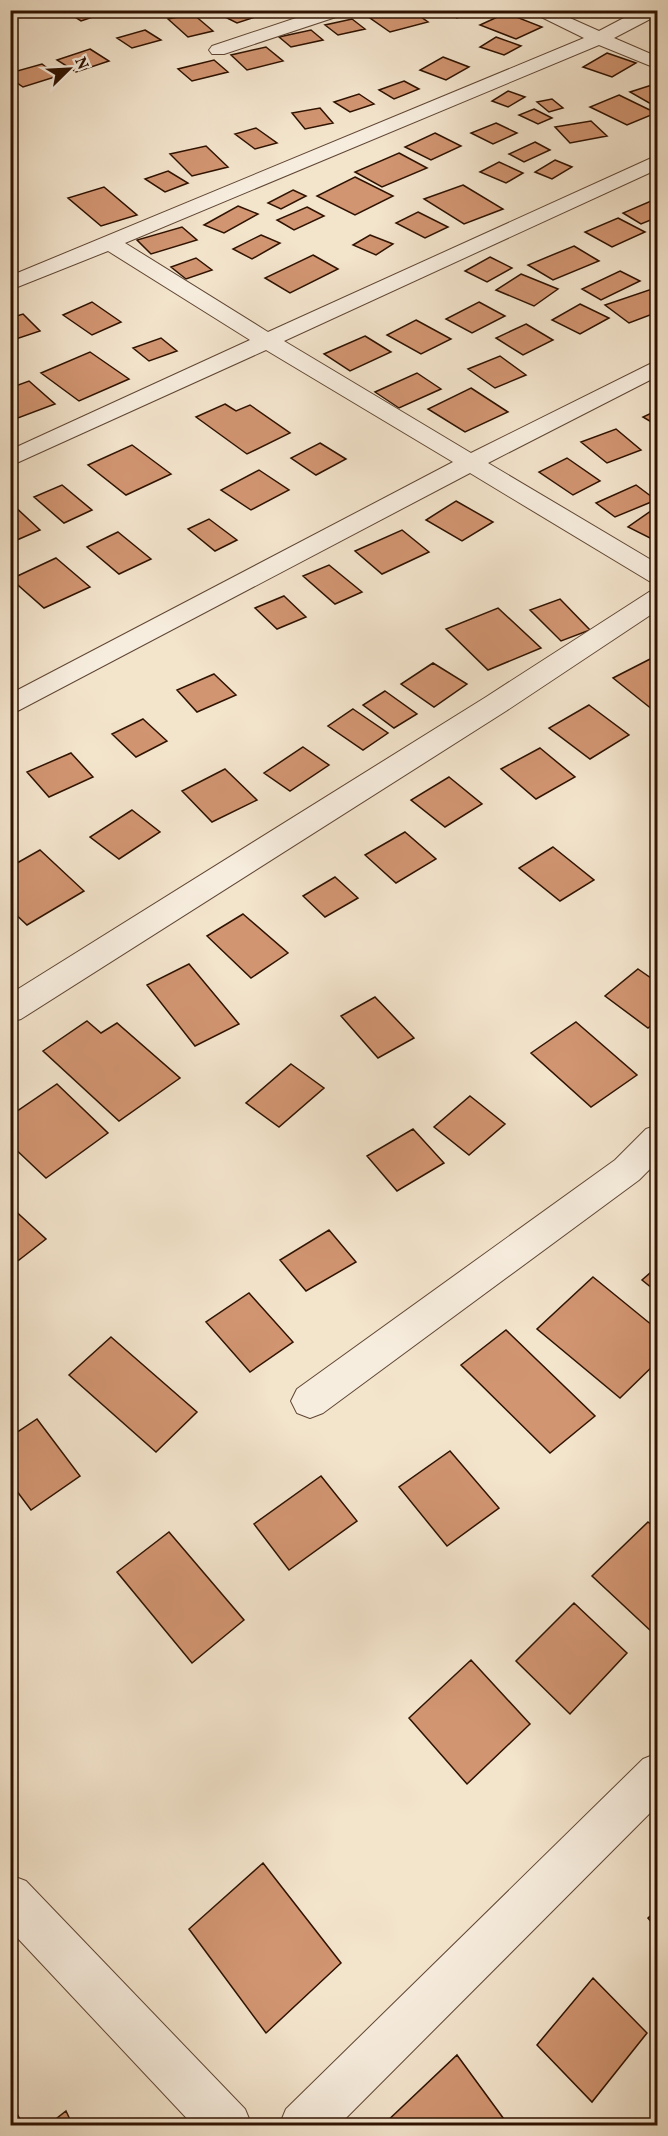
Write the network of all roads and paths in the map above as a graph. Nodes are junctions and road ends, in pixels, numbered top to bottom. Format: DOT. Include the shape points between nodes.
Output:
graph roads {
  1 [pos="339,10"];
  2 [pos="536,10"];
  3 [pos="654,10"];
  4 [pos="599,38"];
  5 [pos="218,50"];
  6 [pos="657,64"];
  7 [pos="657,161"];
  8 [pos="110,243"];
  9 [pos="10,284"];
  10 [pos="267,341"];
  11 [pos="657,367"];
  12 [pos="10,459"];
  13 [pos="470,463"];
  14 [pos="657,575"];
  15 [pos="657,597"];
  16 [pos="10,706"];
  17 [pos="10,1010"];
  18 [pos="657,1139"];
  19 [pos="310,1401"];
  20 [pos="657,1773"];
  21 [pos="10,1897"];
  22 [pos="228,2126"];
  23 [pos="303,2126"];
  1 -- 5 [label="street"];
  2 -- 4 [label="street"];
  3 -- 4 [label="street"];
  4 -- 6 [label="street"];
  4 -- 8 [label="street"];
  7 -- 10 [label="street"];
  8 -- 9 [label="street"];
  8 -- 10 [label="street"];
  10 -- 12 [label="street"];
  10 -- 13 [label="street"];
  11 -- 13 [label="street"];
  13 -- 14 [label="street"];
  13 -- 16 [label="street"];
  15 -- 17 [label="street" via="486,711"];
  18 -- 19 [label="street" via="627,1170"];
  20 -- 23 [label="street"];
  21 -- 22 [label="street"];
}
